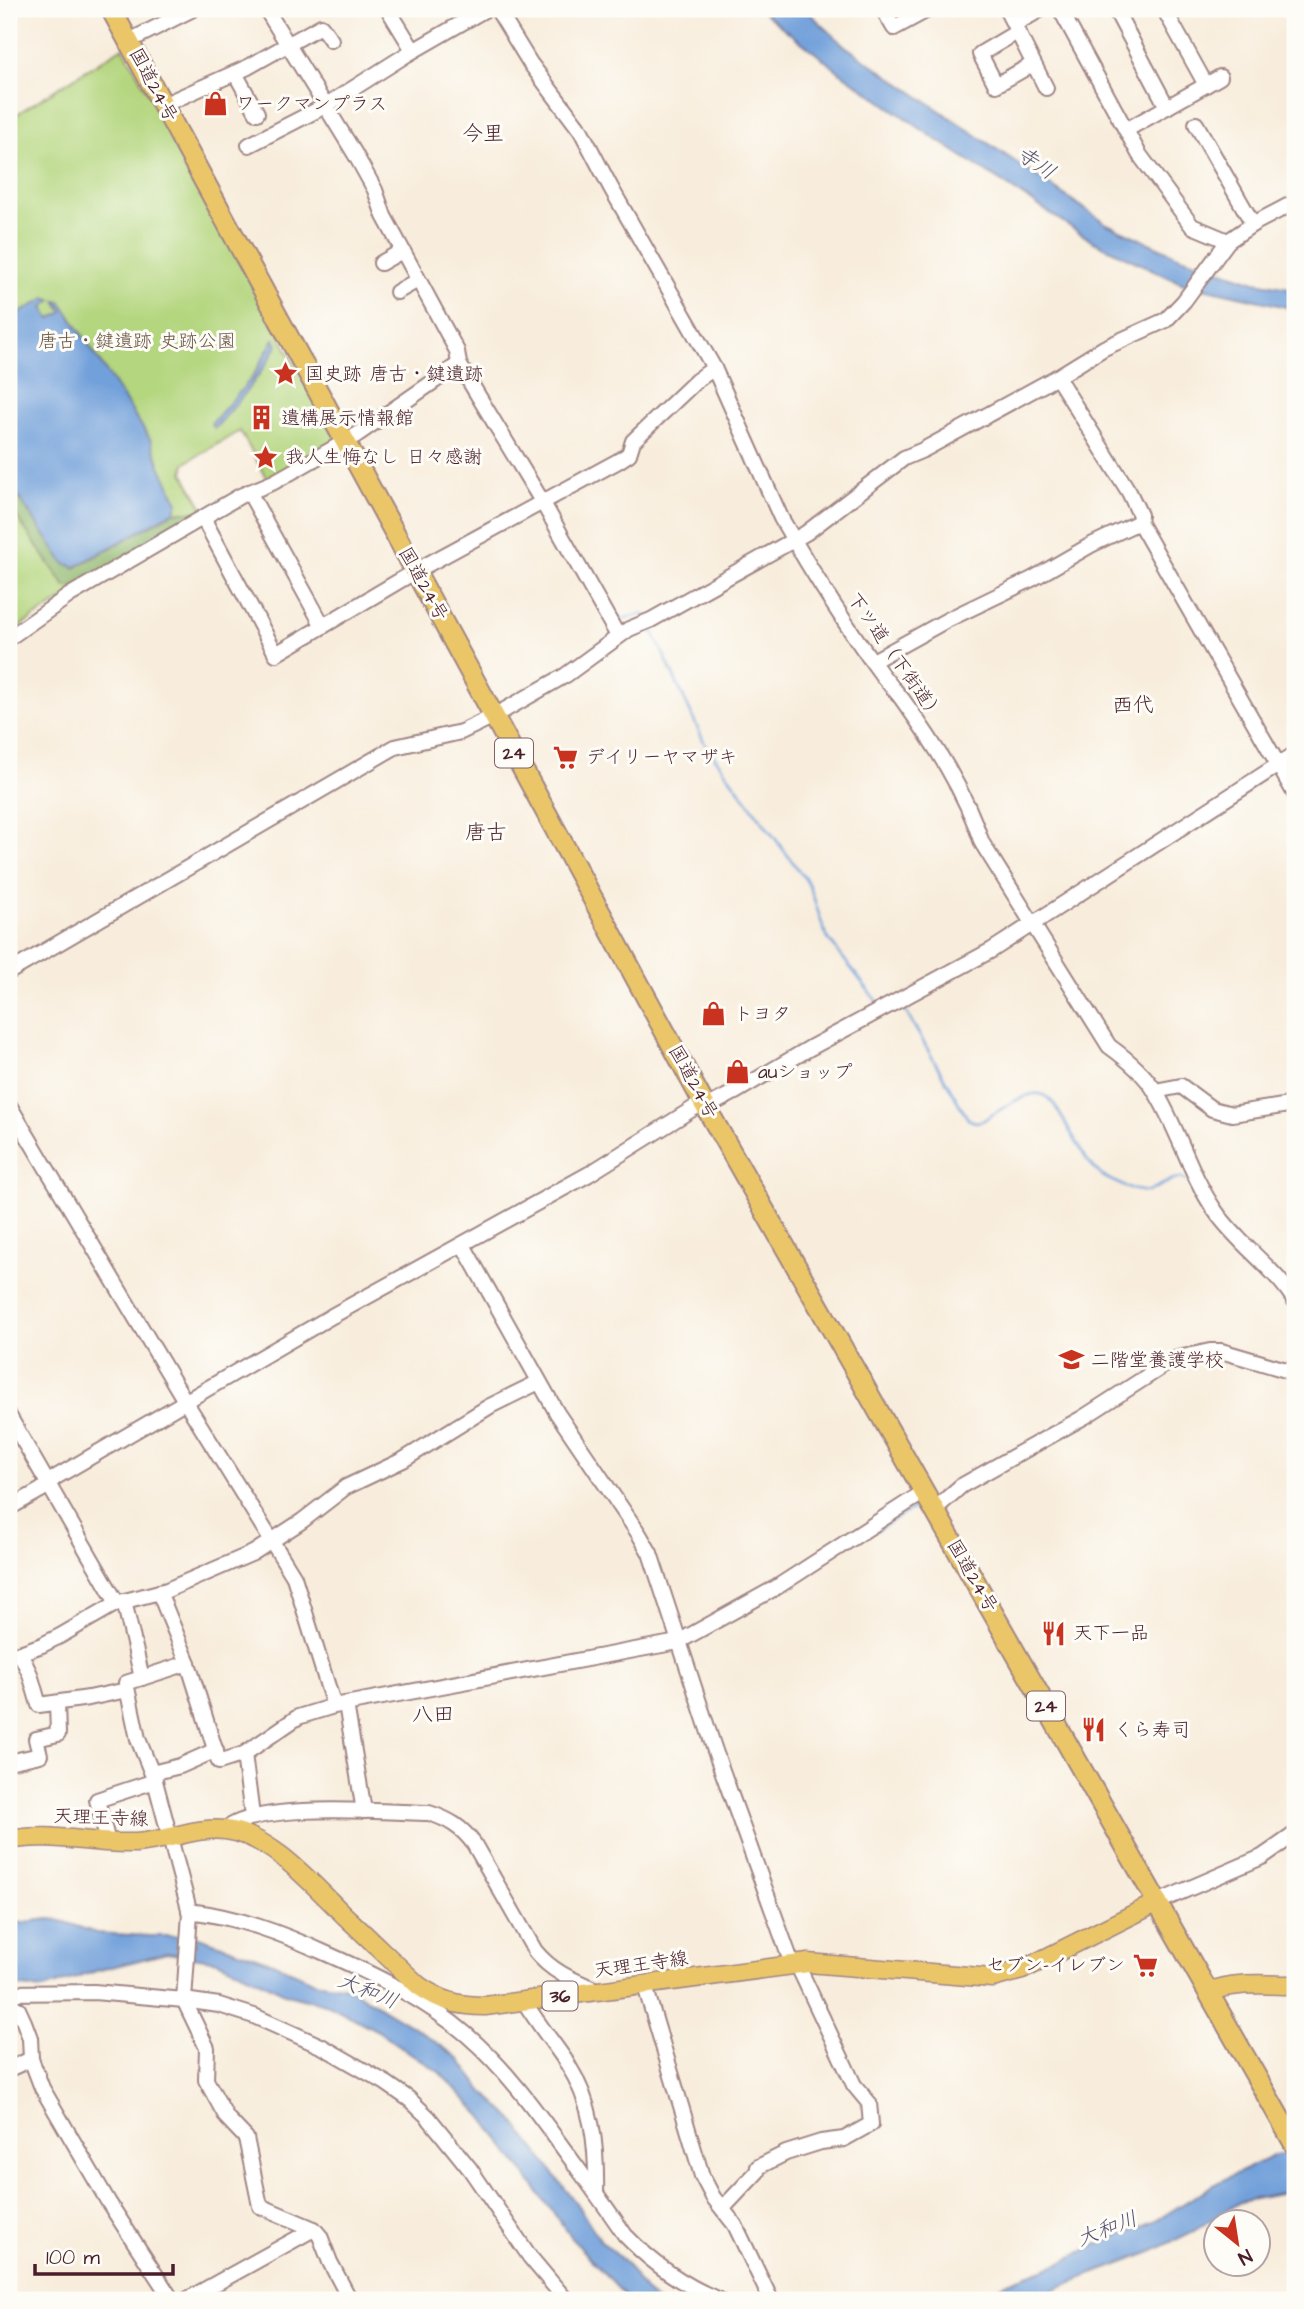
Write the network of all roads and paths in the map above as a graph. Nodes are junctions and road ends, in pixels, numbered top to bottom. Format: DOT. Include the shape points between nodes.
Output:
graph roads {
  1 [pos="111,9"];
  2 [pos="193,9"];
  3 [pos="266,9"];
  4 [pos="388,9"];
  5 [pos="486,9"];
  6 [pos="497,9"];
  7 [pos="883,9"];
  8 [pos="929,9"];
  9 [pos="1006,9"];
  10 [pos="1042,9"];
  11 [pos="1060,9"];
  12 [pos="1115,9"];
  13 [pos="1164,9"];
  14 [pos="1016,28"];
  15 [pos="331,40"];
  16 [pos="128,41"];
  17 [pos="290,45"];
  18 [pos="413,50"];
  19 [pos="1034,64"];
  20 [pos="235,73"];
  21 [pos="1220,77"];
  22 [pos="1206,85"];
  23 [pos="1046,88"];
  24 [pos="163,105"];
  25 [pos="327,105"];
  26 [pos="1167,107"];
  27 [pos="257,113"];
  28 [pos="1196,124"];
  29 [pos="1126,130"];
  30 [pos="249,145"];
  31 [pos="1295,201"];
  32 [pos="1253,224"];
  33 [pos="1224,246"];
  34 [pos="402,251"];
  35 [pos="381,263"];
  36 [pos="418,280"];
  37 [pos="397,292"];
  38 [pos="459,364"];
  39 [pos="714,368"];
  40 [pos="1058,377"];
  41 [pos="346,440"];
  42 [pos="249,492"];
  43 [pos="546,501"];
  44 [pos="203,518"];
  45 [pos="1139,522"];
  46 [pos="793,540"];
  47 [pos="416,572"];
  48 [pos="323,626"];
  49 [pos="618,636"];
  50 [pos="9,638"];
  51 [pos="873,661"];
  52 [pos="494,716"];
  53 [pos="1295,754"];
  54 [pos="1278,765"];
  55 [pos="1295,794"];
  56 [pos="1034,925"];
  57 [pos="9,972"];
  58 [pos="1155,1091"];
  59 [pos="704,1104"];
  60 [pos="1295,1104"];
  61 [pos="9,1105"];
  62 [pos="463,1245"];
  63 [pos="1295,1301"];
  64 [pos="1295,1376"];
  65 [pos="539,1382"];
  66 [pos="185,1401"];
  67 [pos="9,1416"];
  68 [pos="49,1483"];
  69 [pos="924,1492"];
  70 [pos="9,1508"];
  71 [pos="934,1510"];
  72 [pos="273,1541"];
  73 [pos="159,1592"];
  74 [pos="121,1602"];
  75 [pos="678,1642"];
  76 [pos="15,1655"];
  77 [pos="188,1663"];
  78 [pos="142,1678"];
  79 [pos="128,1690"];
  80 [pos="57,1703"];
  81 [pos="340,1705"];
  82 [pos="216,1750"];
  83 [pos="244,1754"];
  84 [pos="9,1762"];
  85 [pos="154,1777"];
  86 [pos="364,1811"];
  87 [pos="253,1816"];
  88 [pos="225,1830"];
  89 [pos="1295,1834"];
  90 [pos="170,1839"];
  91 [pos="9,1840"];
  92 [pos="108,1842"];
  93 [pos="1158,1902"];
  94 [pos="189,1912"];
  95 [pos="795,1964"];
  96 [pos="1295,1985"];
  97 [pos="645,1986"];
  98 [pos="600,1992"];
  99 [pos="1209,1992"];
  100 [pos="9,1993"];
  101 [pos="184,1998"];
  102 [pos="524,2001"];
  103 [pos="9,2004"];
  104 [pos="31,2059"];
  105 [pos="9,2069"];
  106 [pos="1295,2144"];
  107 [pos="596,2193"];
  108 [pos="723,2208"];
  109 [pos="314,2229"];
  110 [pos="172,2300"];
  111 [pos="186,2300"];
  112 [pos="350,2300"];
  113 [pos="566,2300"];
  114 [pos="719,2300"];
  115 [pos="771,2300"];
  1 -- 16 [label="highway, 国道24号 / 24"];
  2 -- 16 [label="street"];
  3 -- 17 [label="street"];
  4 -- 18 [label="street"];
  5 -- 18 [label="street"];
  6 -- 39 [label="street, 下ツ道（下街道）" via="581,131"];
  7 -- 8 [label="street" via="894,29"];
  9 -- 14 [label="street"];
  10 -- 14 [label="street"];
  11 -- 29 [label="street"];
  12 -- 26 [label="street"];
  13 -- 22 [label="street"];
  14 -- 19 [label="street"];
  14 -- 19 [label="street" via="980,54 996,85"];
  15 -- 17 [label="street" via="321,26"];
  16 -- 24 [label="highway, 国道24号 / 24"];
  17 -- 20 [label="street"];
  17 -- 25 [label="street"];
  18 -- 25 [label="street"];
  19 -- 23 [label="street"];
  20 -- 24 [label="street"];
  20 -- 27 [label="street"];
  21 -- 22 [label="street"];
  22 -- 26 [label="street"];
  24 -- 41 [label="highway, 国道24号 / 24"];
  25 -- 30 [label="street"];
  25 -- 34 [label="street"];
  26 -- 29 [label="street"];
  28 -- 32 [label="street"];
  29 -- 33 [label="street" via="1192,226"];
  31 -- 32 [label="street"];
  32 -- 33 [label="street"];
  33 -- 40 [label="street" via="1166,320 1104,348"];
  34 -- 35 [label="street"];
  34 -- 36 [label="street"];
  36 -- 37 [label="street"];
  36 -- 38 [label="street" via="457,351"];
  38 -- 41 [label="street"];
  38 -- 43 [label="street"];
  39 -- 43 [label="street" via="633,441 629,454"];
  39 -- 46 [label="street, 下ツ道（下街道）"];
  40 -- 45 [label="street" via="1129,492"];
  40 -- 46 [label="street" via="904,458"];
  41 -- 42 [label="street"];
  41 -- 47 [label="highway, 国道24号 / 24"];
  42 -- 44 [label="street"];
  42 -- 48 [label="street"];
  43 -- 47 [label="street"];
  43 -- 49 [label="street"];
  44 -- 48 [label="street" via="276,654"];
  44 -- 50 [label="street" via="51,606"];
  45 -- 51 [label="street"];
  45 -- 54 [label="street"];
  46 -- 49 [label="street"];
  46 -- 51 [label="street, 下ツ道（下街道）"];
  47 -- 48 [label="street"];
  47 -- 52 [label="highway, 国道24号 / 24"];
  49 -- 52 [label="street" via="566,675"];
  51 -- 56 [label="street, 下ツ道（下街道）" via="940,755 975,820 982,843"];
  52 -- 57 [label="street" via="461,732 395,747"];
  52 -- 59 [label="highway, 国道24号 / 24"];
  53 -- 54 [label="street"];
  54 -- 55 [label="street"];
  54 -- 56 [label="street"];
  56 -- 58 [label="street, 下ツ道（下街道）" via="1109,1046 1131,1062"];
  56 -- 59 [label="street" via="737,1091"];
  58 -- 60 [label="street" via="1181,1087 1212,1109 1232,1114"];
  58 -- 63 [label="street, 下ツ道（下街道）" via="1215,1211"];
  59 -- 62 [label="street"];
  59 -- 69 [label="highway, 国道24号 / 24"];
  61 -- 66 [label="street"];
  62 -- 65 [label="street"];
  62 -- 66 [label="street"];
  64 -- 71 [label="street" via="1221,1350 1174,1359 1084,1417 961,1486"];
  65 -- 72 [label="street" via="490,1406 403,1460 346,1487"];
  65 -- 75 [label="street" via="645,1543"];
  66 -- 68 [label="street"];
  66 -- 72 [label="street"];
  67 -- 68 [label="street"];
  68 -- 70 [label="street"];
  68 -- 74 [label="street"];
  69 -- 71 [label="highway, 国道24号 / 24"];
  69 -- 75 [label="street" via="778,1587"];
  71 -- 93 [label="highway, 国道24号 / 24"];
  72 -- 73 [label="street"];
  72 -- 81 [label="street" via="294,1577"];
  73 -- 74 [label="street"];
  73 -- 77 [label="street"];
  74 -- 76 [label="street"];
  74 -- 78 [label="street"];
  75 -- 81 [label="street"];
  75 -- 95 [label="street"];
  76 -- 80 [label="street" via="30,1674 39,1705"];
  77 -- 78 [label="street"];
  77 -- 82 [label="street"];
  78 -- 79 [label="street" via="126,1683"];
  79 -- 80 [label="street"];
  79 -- 85 [label="street" via="138,1739"];
  80 -- 84 [label="street" via="58,1734 36,1739 40,1755"];
  81 -- 83 [label="street" via="298,1717"];
  81 -- 86 [label="street"];
  82 -- 83 [label="street" via="219,1762"];
  82 -- 85 [label="street"];
  83 -- 87 [label="street"];
  85 -- 90 [label="street"];
  85 -- 92 [label="street" via="97,1800"];
  86 -- 87 [label="street"];
  86 -- 98 [label="street" via="429,1813 455,1823 474,1843 546,1964"];
  87 -- 88 [label="street"];
  88 -- 90 [label="main road, 天理王寺線 / 36"];
  88 -- 102 [label="main road, 天理王寺線 / 36" via="259,1841 292,1864 436,1998 467,2006"];
  89 -- 93 [label="street" via="1262,1857"];
  90 -- 92 [label="main road, 天理王寺線 / 36"];
  90 -- 94 [label="street"];
  91 -- 92 [label="main road, 天理王寺線 / 36" via="57,1837"];
  93 -- 95 [label="main road, 天理王寺線 / 36" via="1022,1970 992,1978"];
  93 -- 99 [label="highway, 国道24号 / 24"];
  94 -- 101 [label="street"];
  94 -- 107 [label="street" via="273,1930 378,1976 437,2012 510,2078"];
  95 -- 97 [label="main road, 天理王寺線 / 36"];
  95 -- 108 [label="street" via="854,2085 869,2103 871,2124 844,2139 786,2153 758,2167"];
  96 -- 99 [label="main road" via="1221,1987"];
  97 -- 98 [label="main road, 天理王寺線 / 36"];
  97 -- 108 [label="street" via="702,2176"];
  98 -- 102 [label="main road, 天理王寺線 / 36"];
  99 -- 106 [label="highway, 国道24号 / 24"];
  100 -- 101 [label="street"];
  101 -- 109 [label="street" via="207,2048 206,2080 227,2118 246,2138 260,2206"];
  101 -- 113 [label="street" via="278,2026 410,2099 447,2138 530,2257"];
  102 -- 107 [label="street" via="569,2066 590,2113"];
  103 -- 104 [label="street" via="18,2009 24,2022"];
  104 -- 105 [label="street"];
  104 -- 110 [label="street" via="42,2088 109,2203"];
  107 -- 114 [label="street" via="641,2252 682,2283"];
  108 -- 115 [label="street"];
  109 -- 111 [label="street"];
  109 -- 112 [label="street"];
}
